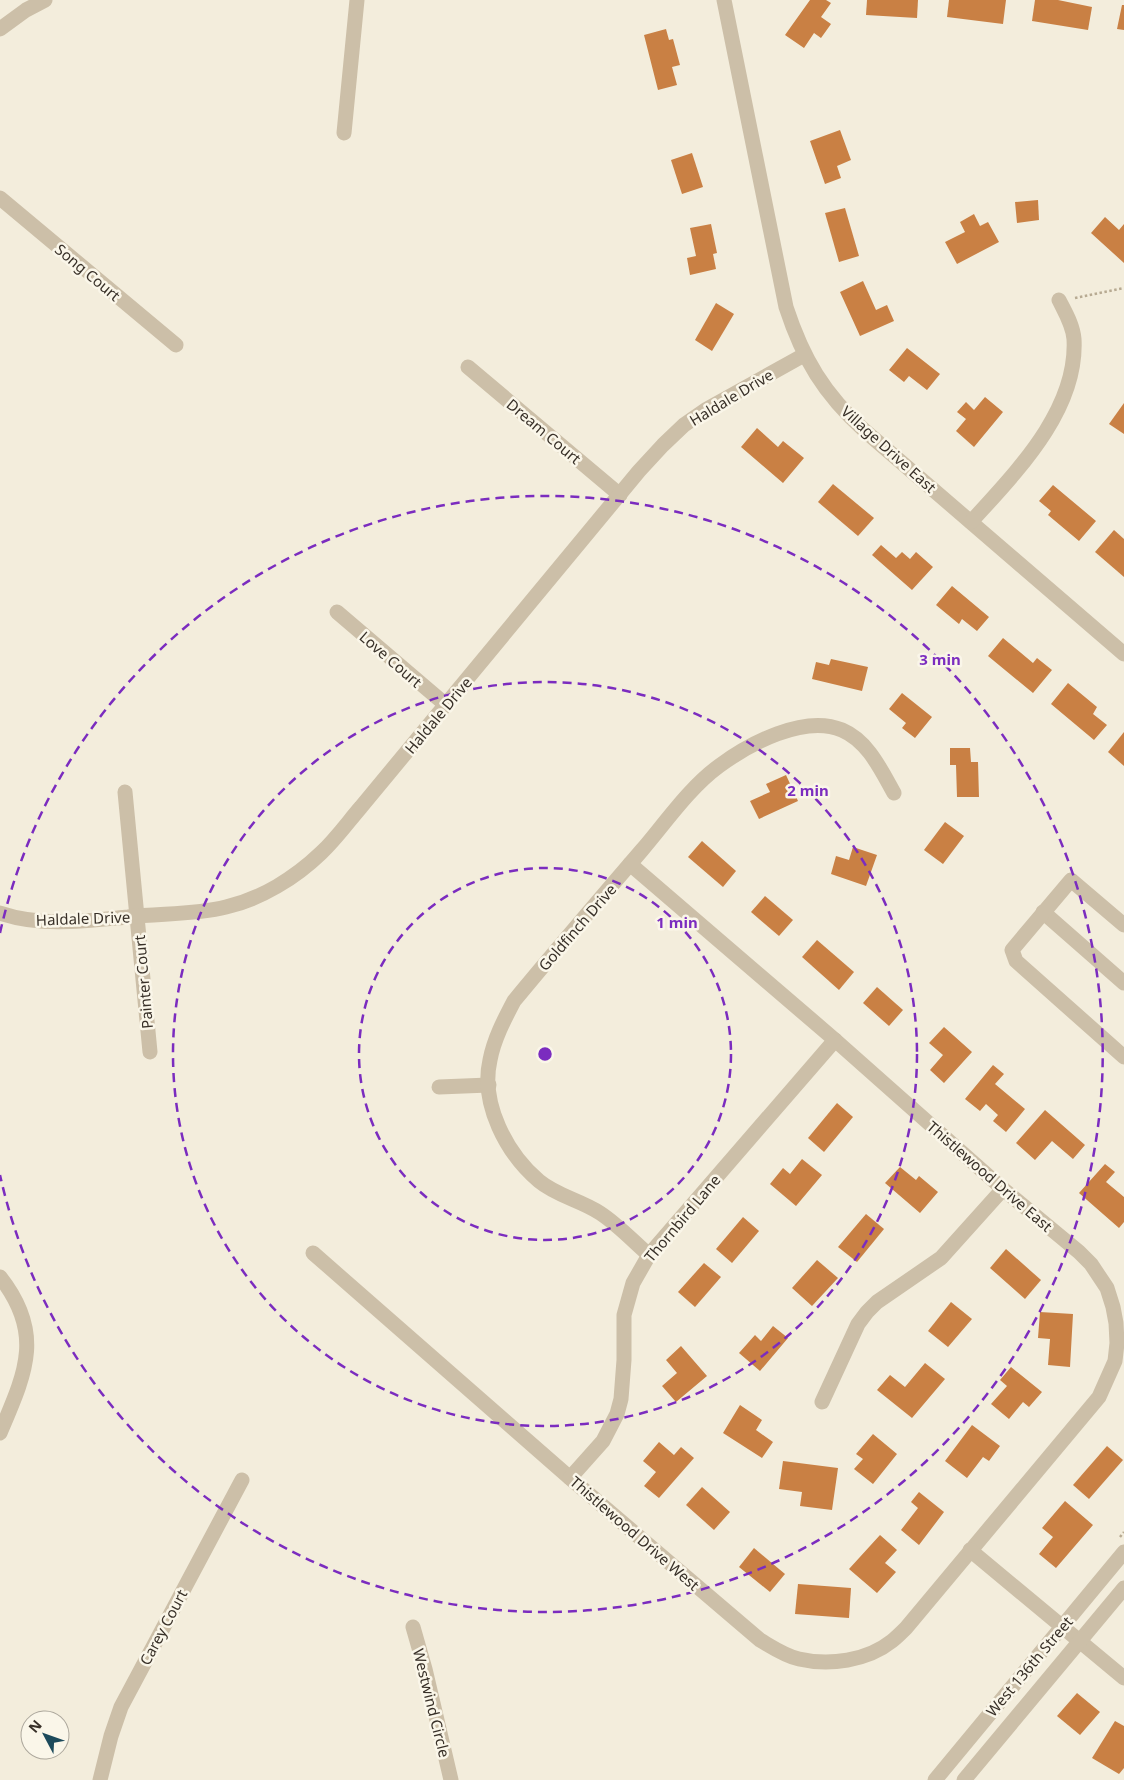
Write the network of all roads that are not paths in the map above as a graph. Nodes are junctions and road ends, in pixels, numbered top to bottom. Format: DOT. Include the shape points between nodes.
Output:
graph roads {
  1 [pos="44,0"];
  2 [pos="357,0"];
  3 [pos="724,0"];
  4 [pos="0,29"];
  5 [pos="344,133"];
  6 [pos="0,198"];
  7 [pos="1059,300"];
  8 [pos="176,345"];
  9 [pos="804,355"];
  10 [pos="468,367"];
  11 [pos="620,495"];
  12 [pos="971,522"];
  13 [pos="337,612"];
  14 [pos="1124,654"];
  15 [pos="446,705"];
  16 [pos="125,792"];
  17 [pos="894,793"];
  18 [pos="630,864"];
  19 [pos="1043,912"];
  20 [pos="0,913"];
  21 [pos="137,916"];
  22 [pos="1124,925"];
  23 [pos="1124,984"];
  24 [pos="835,1040"];
  25 [pos="150,1052"];
  26 [pos="1124,1057"];
  27 [pos="489,1085"];
  28 [pos="439,1087"];
  29 [pos="1003,1188"];
  30 [pos="313,1253"];
  31 [pos="649,1255"];
  32 [pos="0,1277"];
  33 [pos="822,1402"];
  34 [pos="0,1433"];
  35 [pos="570,1478"];
  36 [pos="242,1480"];
  37 [pos="970,1550"];
  38 [pos="1124,1552"];
  39 [pos="1124,1588"];
  40 [pos="413,1627"];
  41 [pos="1071,1634"];
  42 [pos="1124,1678"];
  43 [pos="100,1780"];
  44 [pos="451,1780"];
  45 [pos="935,1780"];
  46 [pos="964,1780"];
  1 -- 4 [label="street"];
  2 -- 5 [label="street"];
  3 -- 9 [label="street, Village Drive East" via="786,307"];
  6 -- 8 [label="street, Song Court"];
  7 -- 12 [label="street" via="1074,338 1065,390 1042,439"];
  9 -- 11 [label="street, Haldale Drive" via="684,425 662,445"];
  9 -- 12 [label="street, Village Drive East" via="819,380 851,418"];
  10 -- 11 [label="street, Dream Court"];
  11 -- 15 [label="street, Haldale Drive"];
  12 -- 14 [label="street, Village Drive East"];
  13 -- 15 [label="street, Love Court"];
  15 -- 21 [label="street, Haldale Drive" via="305,868 257,897 226,907"];
  16 -- 21 [label="street, Painter Court"];
  17 -- 18 [label="street, Goldfinch Drive" via="875,760 843,730 819,724 786,731 745,749 718,767 683,801"];
  18 -- 24 [label="street, Thistlewood Drive East"];
  18 -- 27 [label="street, Goldfinch Drive" via="514,1001 500,1028 489,1061"];
  19 -- 22 [label="street" via="1071,880"];
  19 -- 23 [label="street"];
  19 -- 26 [label="street" via="1012,950 1016,961"];
  20 -- 21 [label="street, Haldale Drive" via="47,922"];
  21 -- 25 [label="street, Painter Court"];
  24 -- 29 [label="street, Thistlewood Drive East"];
  24 -- 31 [label="street, Thornbird Lane"];
  27 -- 28 [label="street"];
  27 -- 31 [label="street, Goldfinch Drive" via="493,1111 503,1138 522,1165 559,1194 599,1213"];
  29 -- 33 [label="street" via="941,1258 867,1312 858,1324"];
  29 -- 37 [label="street, Thistlewood Drive East" via="1079,1252 1100,1277 1113,1307 1117,1343 1115,1361 1099,1397"];
  30 -- 35 [label="street, Thistlewood Drive West"];
  31 -- 35 [label="street, Thornbird Lane" via="633,1284 624,1316 624,1360 617,1414 602,1441"];
  32 -- 34 [label="street" via="20,1310 27,1338 24,1372"];
  35 -- 37 [label="street, Thistlewood Drive West" via="760,1640 798,1659 843,1661 874,1652 892,1642"];
  36 -- 43 [label="street, Carey Court" via="121,1707"];
  37 -- 41 [label="street"];
  38 -- 41 [label="street, West 136th Street"];
  39 -- 41 [label="street, West 136th Street"];
  40 -- 44 [label="street, Westwind Circle"];
  41 -- 42 [label="street"];
  41 -- 45 [label="street, West 136th Street"];
  41 -- 46 [label="street, West 136th Street"];
}
